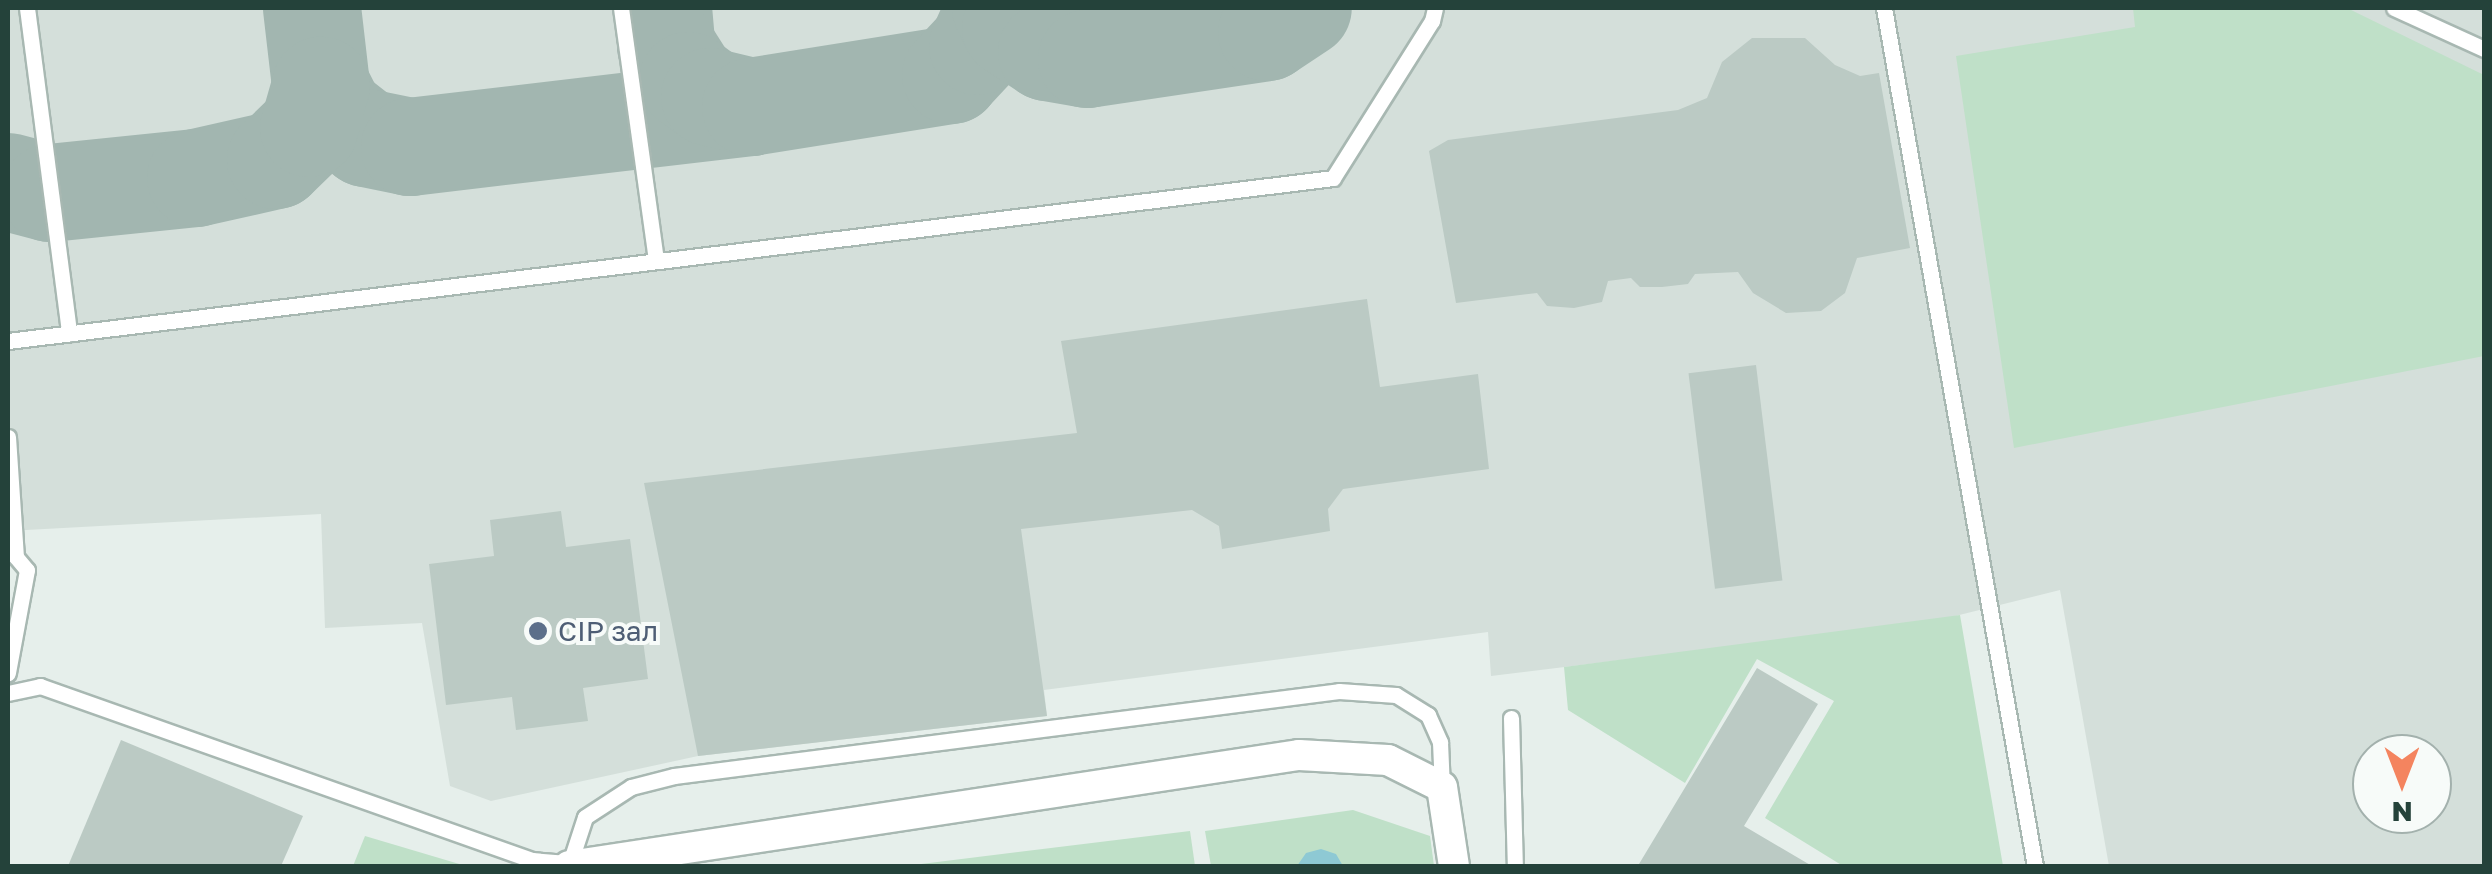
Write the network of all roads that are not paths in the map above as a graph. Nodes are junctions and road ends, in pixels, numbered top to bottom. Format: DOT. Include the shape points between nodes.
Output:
graph roads {
  1 [pos="26,8"];
  2 [pos="621,8"];
  3 [pos="1435,8"];
  4 [pos="1884,8"];
  5 [pos="2394,8"];
  6 [pos="2484,48"];
  7 [pos="656,261"];
  8 [pos="69,334"];
  9 [pos="8,341"];
  10 [pos="8,438"];
  11 [pos="8,674"];
  12 [pos="8,693"];
  13 [pos="1510,718"];
  14 [pos="1442,787"];
  15 [pos="570,865"];
  16 [pos="1454,866"];
  17 [pos="1514,866"];
  18 [pos="2035,866"];
  1 -- 8 [label="lane"];
  2 -- 7 [label="lane"];
  3 -- 7 [label="lane" via="1332,178"];
  4 -- 18 [label="lane"];
  5 -- 6 [label="lane"];
  7 -- 8 [label="lane"];
  8 -- 9 [label="lane"];
  10 -- 11 [label="lane" via="16,557 28,570"];
  12 -- 15 [label="lane" via="40,686 532,860"];
  13 -- 17 [label="lane"];
  14 -- 15 [label="street" via="1388,760 1299,755"];
  14 -- 15 [label="lane" via="1440,742 1428,715 1396,696 1339,691 674,776 631,787 585,817"];
  14 -- 16 [label="street"];
}
